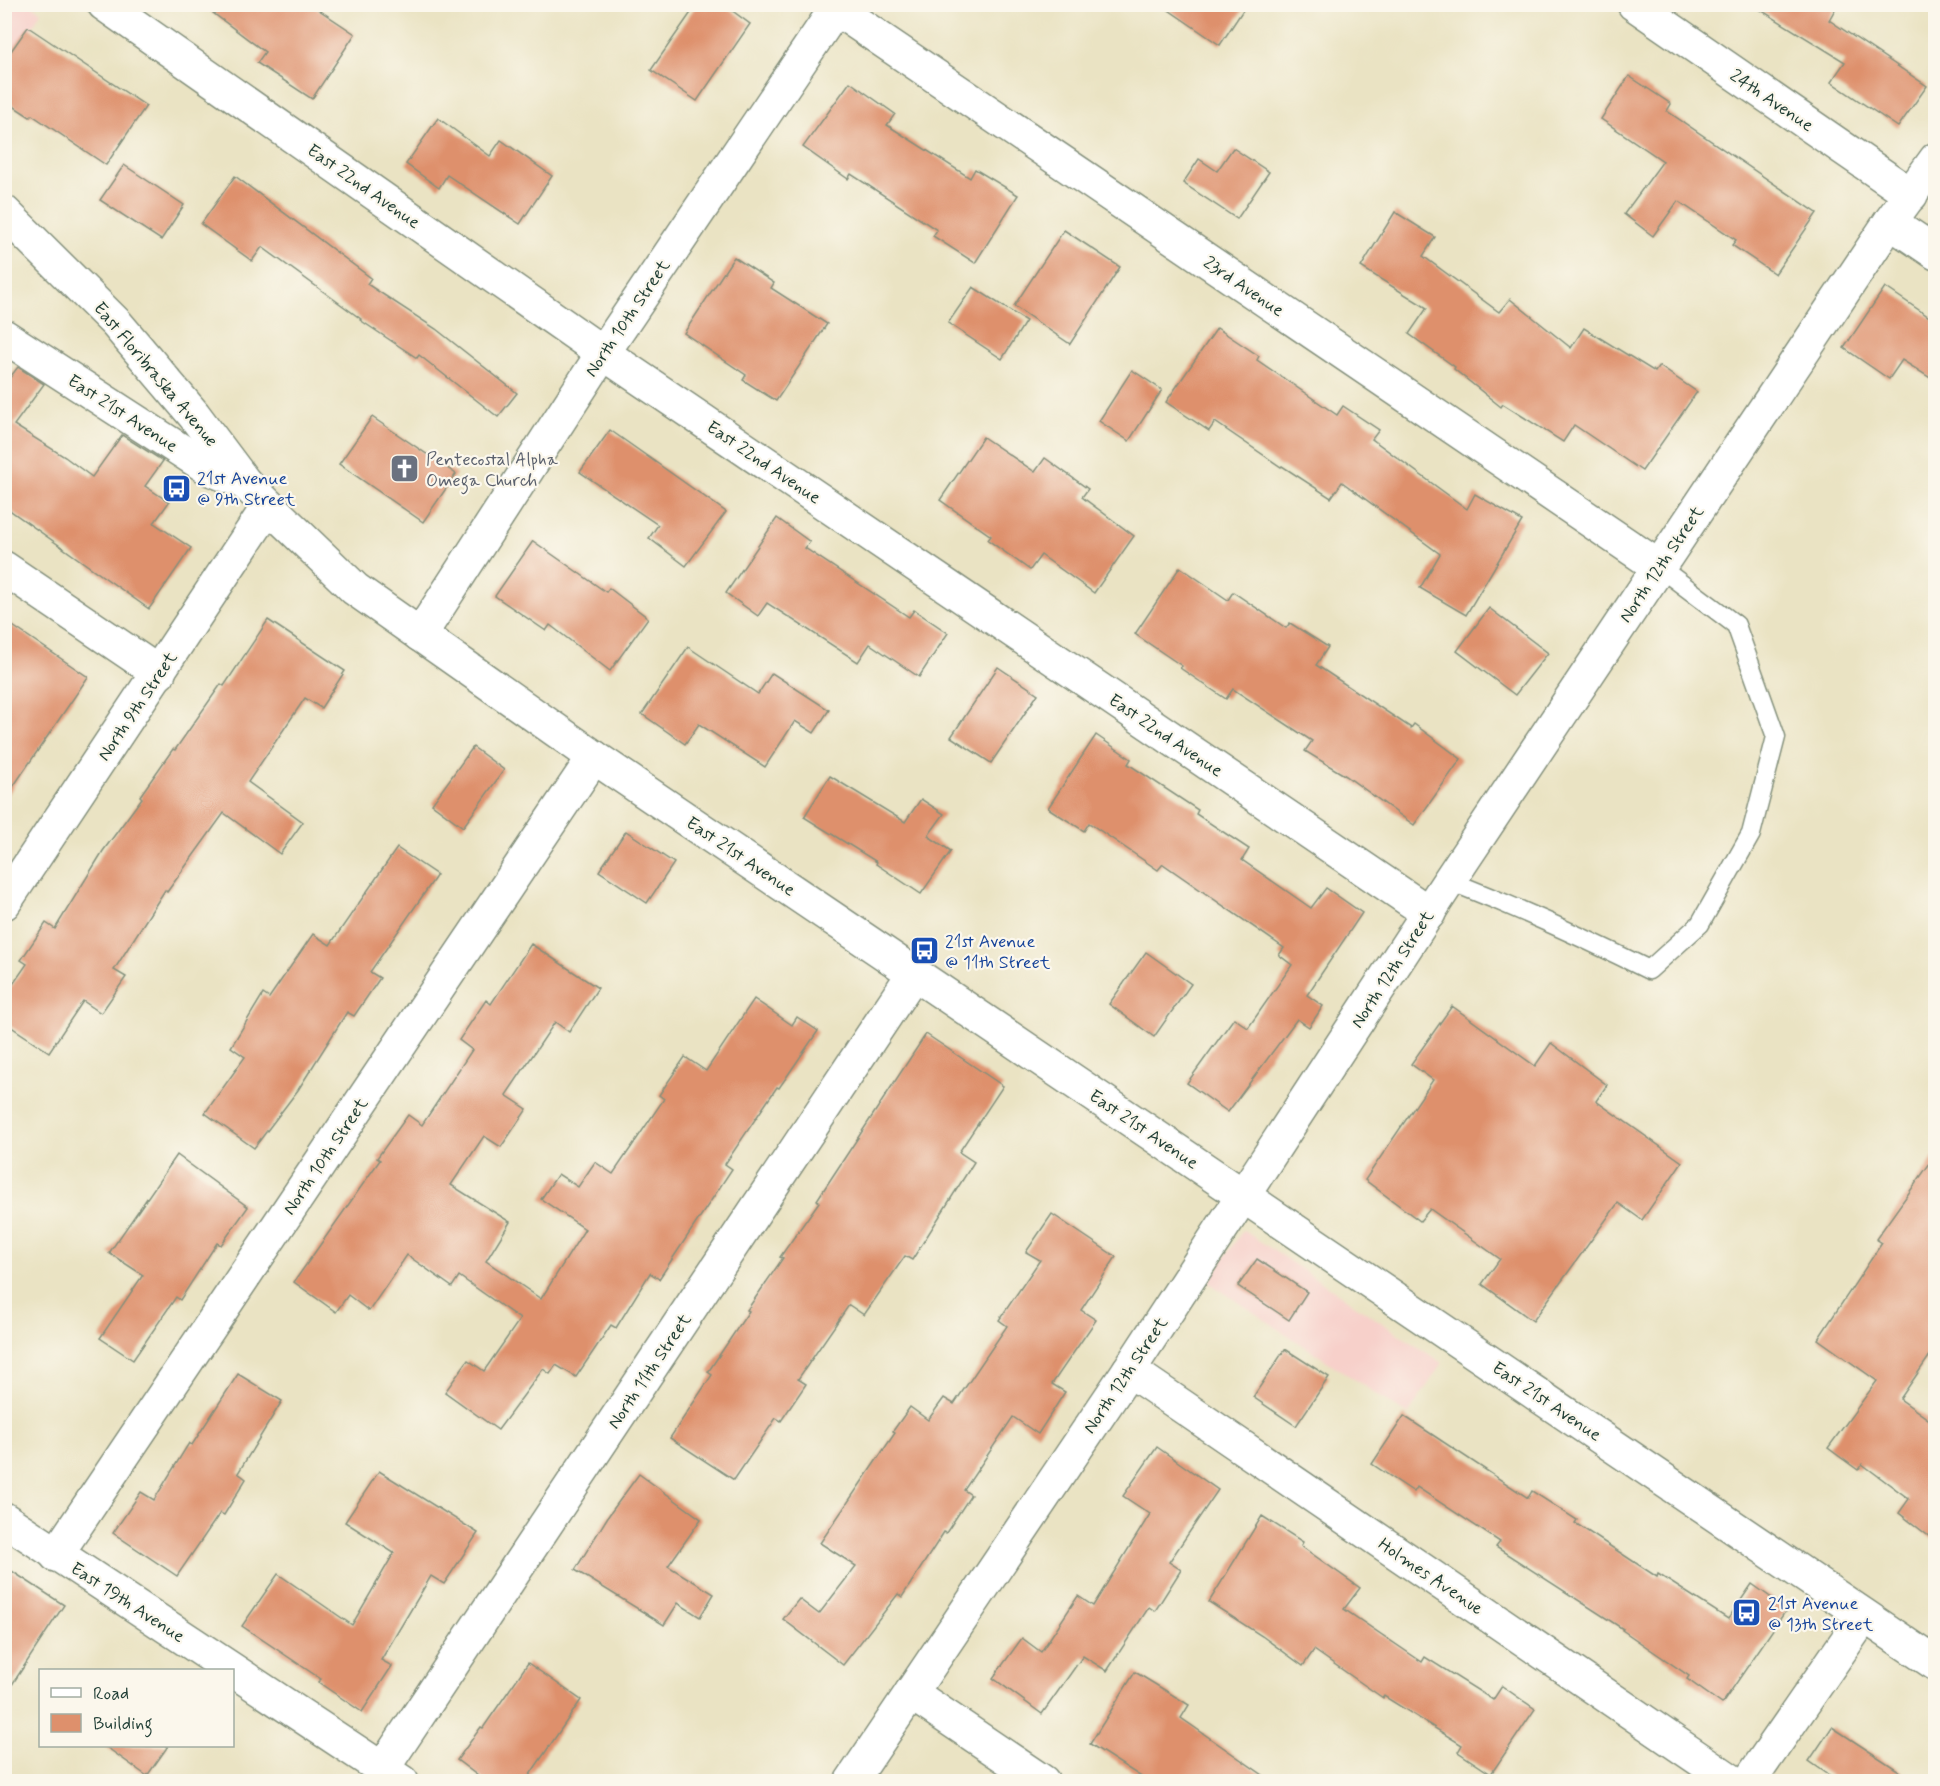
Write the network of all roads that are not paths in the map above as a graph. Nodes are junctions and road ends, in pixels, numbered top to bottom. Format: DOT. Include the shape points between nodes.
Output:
graph roads {
  1 [pos="104,4"];
  2 [pos="1634,4"];
  3 [pos="834,6"];
  4 [pos="1935,159"];
  5 [pos="1911,195"];
  6 [pos="4,212"];
  7 [pos="1890,222"];
  8 [pos="1935,253"];
  9 [pos="4,336"];
  10 [pos="603,352"];
  11 [pos="245,483"];
  12 [pos="268,507"];
  13 [pos="1659,567"];
  14 [pos="4,568"];
  15 [pos="355,589"];
  16 [pos="420,635"];
  17 [pos="159,673"];
  18 [pos="594,757"];
  19 [pos="1450,881"];
  20 [pos="4,903"];
  21 [pos="1429,913"];
  22 [pos="914,973"];
  23 [pos="1242,1195"];
  24 [pos="1129,1370"];
  25 [pos="4,1519"];
  26 [pos="56,1555"];
  27 [pos="1864,1616"];
  28 [pos="1935,1664"];
  29 [pos="231,1669"];
  30 [pos="234,1671"];
  31 [pos="911,1693"];
  32 [pos="393,1775"];
  33 [pos="851,1782"];
  34 [pos="1043,1782"];
  35 [pos="1733,1782"];
  36 [pos="1749,1782"];
  1 -- 10 [label="street, East 22nd Avenue"];
  2 -- 5 [label="street, 24th Avenue"];
  3 -- 10 [label="street, North 10th Street"];
  3 -- 13 [label="street, 23rd Avenue"];
  4 -- 5 [label="street, North 12th Street"];
  5 -- 7 [label="street, North 12th Street"];
  6 -- 11 [label="street, East Floribraska Avenue" via="116,322"];
  7 -- 8 [label="street"];
  7 -- 13 [label="street, North 12th Street"];
  9 -- 11 [label="street, East 21st Avenue" via="208,468"];
  10 -- 16 [label="street, North 10th Street"];
  10 -- 21 [label="street, East 22nd Avenue"];
  11 -- 12 [label="street, East Floribraska Avenue"];
  12 -- 15 [label="street, East Floribraska Avenue"];
  12 -- 17 [label="street, North 9th Street"];
  13 -- 19 [label="street, North 12th Street"];
  13 -- 19 [label="lane" via="1736,625 1776,736 1750,834 1700,924 1649,970 1520,908"];
  14 -- 17 [label="street"];
  15 -- 16 [label="street, East 21st Avenue"];
  16 -- 18 [label="street, East 21st Avenue"];
  17 -- 20 [label="street, North 9th Street"];
  18 -- 22 [label="street, East 21st Avenue"];
  18 -- 26 [label="street, North 10th Street"];
  19 -- 21 [label="street, North 12th Street"];
  21 -- 23 [label="street, North 12th Street"];
  22 -- 23 [label="street, East 21st Avenue"];
  22 -- 32 [label="street, North 11th Street"];
  23 -- 24 [label="street, North 12th Street"];
  23 -- 27 [label="street, East 21st Avenue"];
  24 -- 31 [label="street, North 12th Street"];
  24 -- 35 [label="street, Holmes Avenue"];
  25 -- 26 [label="street, East 19th Avenue"];
  26 -- 29 [label="street, East 19th Avenue"];
  27 -- 28 [label="street, East 21st Avenue"];
  27 -- 36 [label="street"];
  30 -- 32 [label="street, East 19th Avenue"];
  31 -- 33 [label="street, North 12th Street"];
  31 -- 34 [label="street"];
}
